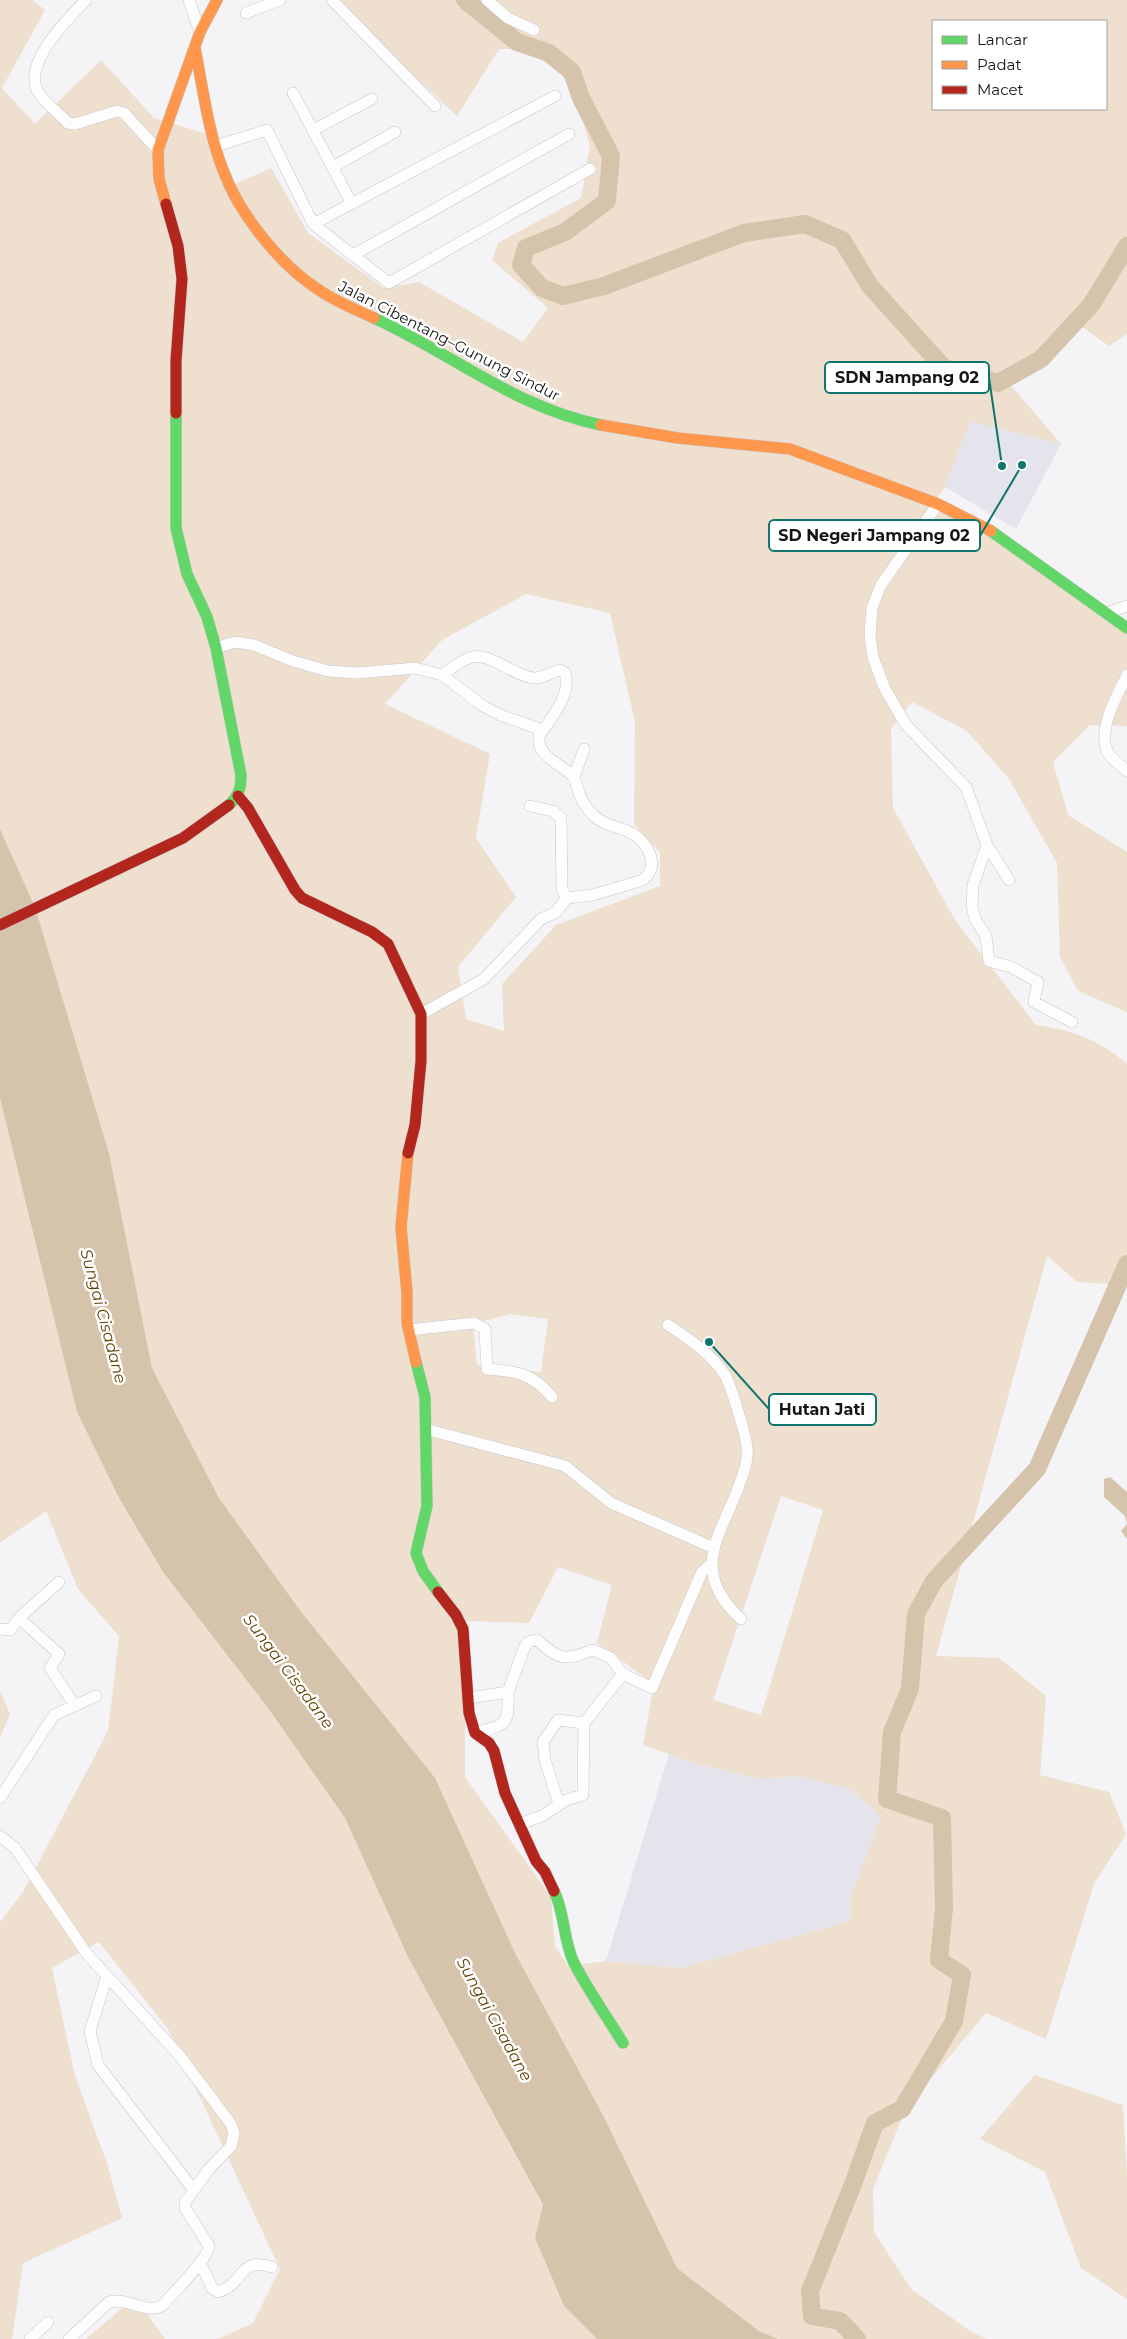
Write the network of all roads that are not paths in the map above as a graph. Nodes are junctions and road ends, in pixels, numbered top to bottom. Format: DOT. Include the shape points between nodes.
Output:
graph roads {
  1 [pos="86,0"];
  2 [pos="189,0"];
  3 [pos="218,0"];
  4 [pos="280,0"];
  5 [pos="332,0"];
  6 [pos="487,0"];
  7 [pos="246,13"];
  8 [pos="534,30"];
  9 [pos="200,32"];
  10 [pos="195,48"];
  11 [pos="294,93"];
  12 [pos="556,96"];
  13 [pos="372,99"];
  14 [pos="435,106"];
  15 [pos="313,130"];
  16 [pos="395,132"];
  17 [pos="569,134"];
  18 [pos="216,146"];
  19 [pos="158,150"];
  20 [pos="333,167"];
  21 [pos="590,169"];
  22 [pos="352,204"];
  23 [pos="313,224"];
  24 [pos="353,255"];
  25 [pos="938,504"];
  26 [pos="1127,606"];
  27 [pos="1108,614"];
  28 [pos="1127,628"];
  29 [pos="216,648"];
  30 [pos="442,675"];
  31 [pos="1127,675"];
  32 [pos="540,734"];
  33 [pos="584,749"];
  34 [pos="1127,771"];
  35 [pos="574,776"];
  36 [pos="238,796"];
  37 [pos="530,806"];
  38 [pos="987,845"];
  39 [pos="1009,880"];
  40 [pos="567,898"];
  41 [pos="0,926"];
  42 [pos="421,1014"];
  43 [pos="1072,1022"];
  44 [pos="668,1325"];
  45 [pos="409,1330"];
  46 [pos="552,1397"];
  47 [pos="425,1429"];
  48 [pos="714,1548"];
  49 [pos="712,1563"];
  50 [pos="59,1582"];
  51 [pos="19,1618"];
  52 [pos="741,1619"];
  53 [pos="0,1629"];
  54 [pos="623,1674"];
  55 [pos="508,1692"];
  56 [pos="96,1696"];
  57 [pos="469,1698"];
  58 [pos="74,1706"];
  59 [pos="584,1723"];
  60 [pos="475,1733"];
  61 [pos="0,1798"];
  62 [pos="559,1804"];
  63 [pos="519,1824"];
  64 [pos="0,1836"];
  65 [pos="107,1976"];
  66 [pos="623,2043"];
  67 [pos="193,2189"];
  68 [pos="201,2264"];
  69 [pos="272,2266"];
  70 [pos="48,2322"];
  71 [pos="30,2339"];
  72 [pos="69,2339"];
  1 -- 19 [label="street" via="57,31 40,58 33,78 37,91 68,123 75,124 116,111 124,113"];
  2 -- 9 [label="street"];
  3 -- 9 [label="street"];
  4 -- 7 [label="street"];
  5 -- 14 [label="street"];
  6 -- 8 [label="street" via="508,18"];
  9 -- 10 [label="street"];
  10 -- 18 [label="street, Jalan Cibentang–Gunung Sindur"];
  10 -- 19 [label="street"];
  11 -- 15 [label="street"];
  12 -- 22 [label="street"];
  13 -- 15 [label="street"];
  15 -- 20 [label="street"];
  16 -- 20 [label="street"];
  17 -- 24 [label="street"];
  18 -- 23 [label="street" via="267,130"];
  18 -- 25 [label="street, Jalan Cibentang–Gunung Sindur" via="223,173 241,207 299,274 326,295 419,340 533,404 566,417 628,431 790,450 814,456"];
  19 -- 29 [label="street" via="159,179 178,246 182,279 176,360 176,528 187,574 207,617"];
  20 -- 22 [label="street"];
  21 -- 24 [label="street" via="389,283"];
  22 -- 23 [label="street"];
  23 -- 24 [label="street"];
  25 -- 27 [label="street, Jalan Cibentang–Gunung Sindur" via="1005,539"];
  25 -- 38 [label="street" via="880,584 872,608 870,635 873,657 884,688 906,724 966,787"];
  26 -- 27 [label="street"];
  27 -- 28 [label="street, Jalan Cibentang–Gunung Sindur"];
  29 -- 30 [label="street" via="236,642 254,644 293,661 328,671 357,673 415,668"];
  29 -- 36 [label="street" via="241,775"];
  30 -- 32 [label="street" via="484,706 537,728"];
  30 -- 32 [label="street" via="467,658 478,655 535,678 560,670 565,673 568,682 564,695"];
  31 -- 34 [label="street" via="1108,719 1105,739 1107,752"];
  32 -- 35 [label="street" via="539,750"];
  33 -- 35 [label="street"];
  35 -- 40 [label="street" via="579,795 592,814 605,825 634,834 649,850 652,867 643,880 592,895"];
  36 -- 41 [label="street" via="224,811 183,838"];
  36 -- 42 [label="street" via="302,898 372,932 388,944"];
  37 -- 40 [label="street" via="553,811 560,818 562,890"];
  38 -- 39 [label="street"];
  38 -- 43 [label="street" via="973,885 972,906 975,919 986,936 989,961 1011,966 1038,982 1034,1002"];
  40 -- 42 [label="street" via="555,913 541,919 484,979"];
  42 -- 45 [label="street" via="422,1061 415,1124 406,1160 401,1227"];
  44 -- 48 [label="street" via="700,1347 725,1376 747,1447 744,1473"];
  45 -- 46 [label="street" via="474,1323 486,1329 487,1369 518,1371 542,1384"];
  45 -- 47 [label="street" via="425,1398"];
  47 -- 48 [label="street" via="565,1466 611,1503"];
  47 -- 57 [label="street" via="427,1506 416,1553 423,1571 462,1628"];
  48 -- 49 [label="street"];
  49 -- 52 [label="street" via="718,1593"];
  49 -- 54 [label="street" via="702,1572 652,1688"];
  50 -- 51 [label="street"];
  51 -- 53 [label="street" via="10,1630"];
  51 -- 58 [label="street" via="59,1654 50,1668"];
  54 -- 55 [label="street" via="611,1658 593,1650 572,1658 552,1654 537,1640 525,1646"];
  54 -- 59 [label="street"];
  55 -- 57 [label="street"];
  55 -- 60 [label="street" via="509,1716 505,1722"];
  56 -- 58 [label="street"];
  57 -- 60 [label="street"];
  58 -- 61 [label="street" via="54,1715"];
  59 -- 62 [label="street" via="583,1795"];
  59 -- 62 [label="street" via="558,1720 543,1742 545,1760"];
  60 -- 63 [label="street" via="494,1751 504,1793"];
  62 -- 63 [label="street" via="542,1816"];
  63 -- 66 [label="street" via="559,1901 564,1932 574,1962"];
  64 -- 65 [label="street" via="16,1848 87,1954"];
  65 -- 67 [label="street" via="90,2031 98,2065"];
  65 -- 67 [label="street" via="179,2056 231,2124 234,2133 231,2146"];
  67 -- 68 [label="street" via="185,2208 209,2246"];
  68 -- 69 [label="street" via="212,2288 218,2292 229,2288 247,2266 261,2263"];
  68 -- 72 [label="street" via="155,2310 115,2300 109,2302"];
  70 -- 71 [label="street"];
}
